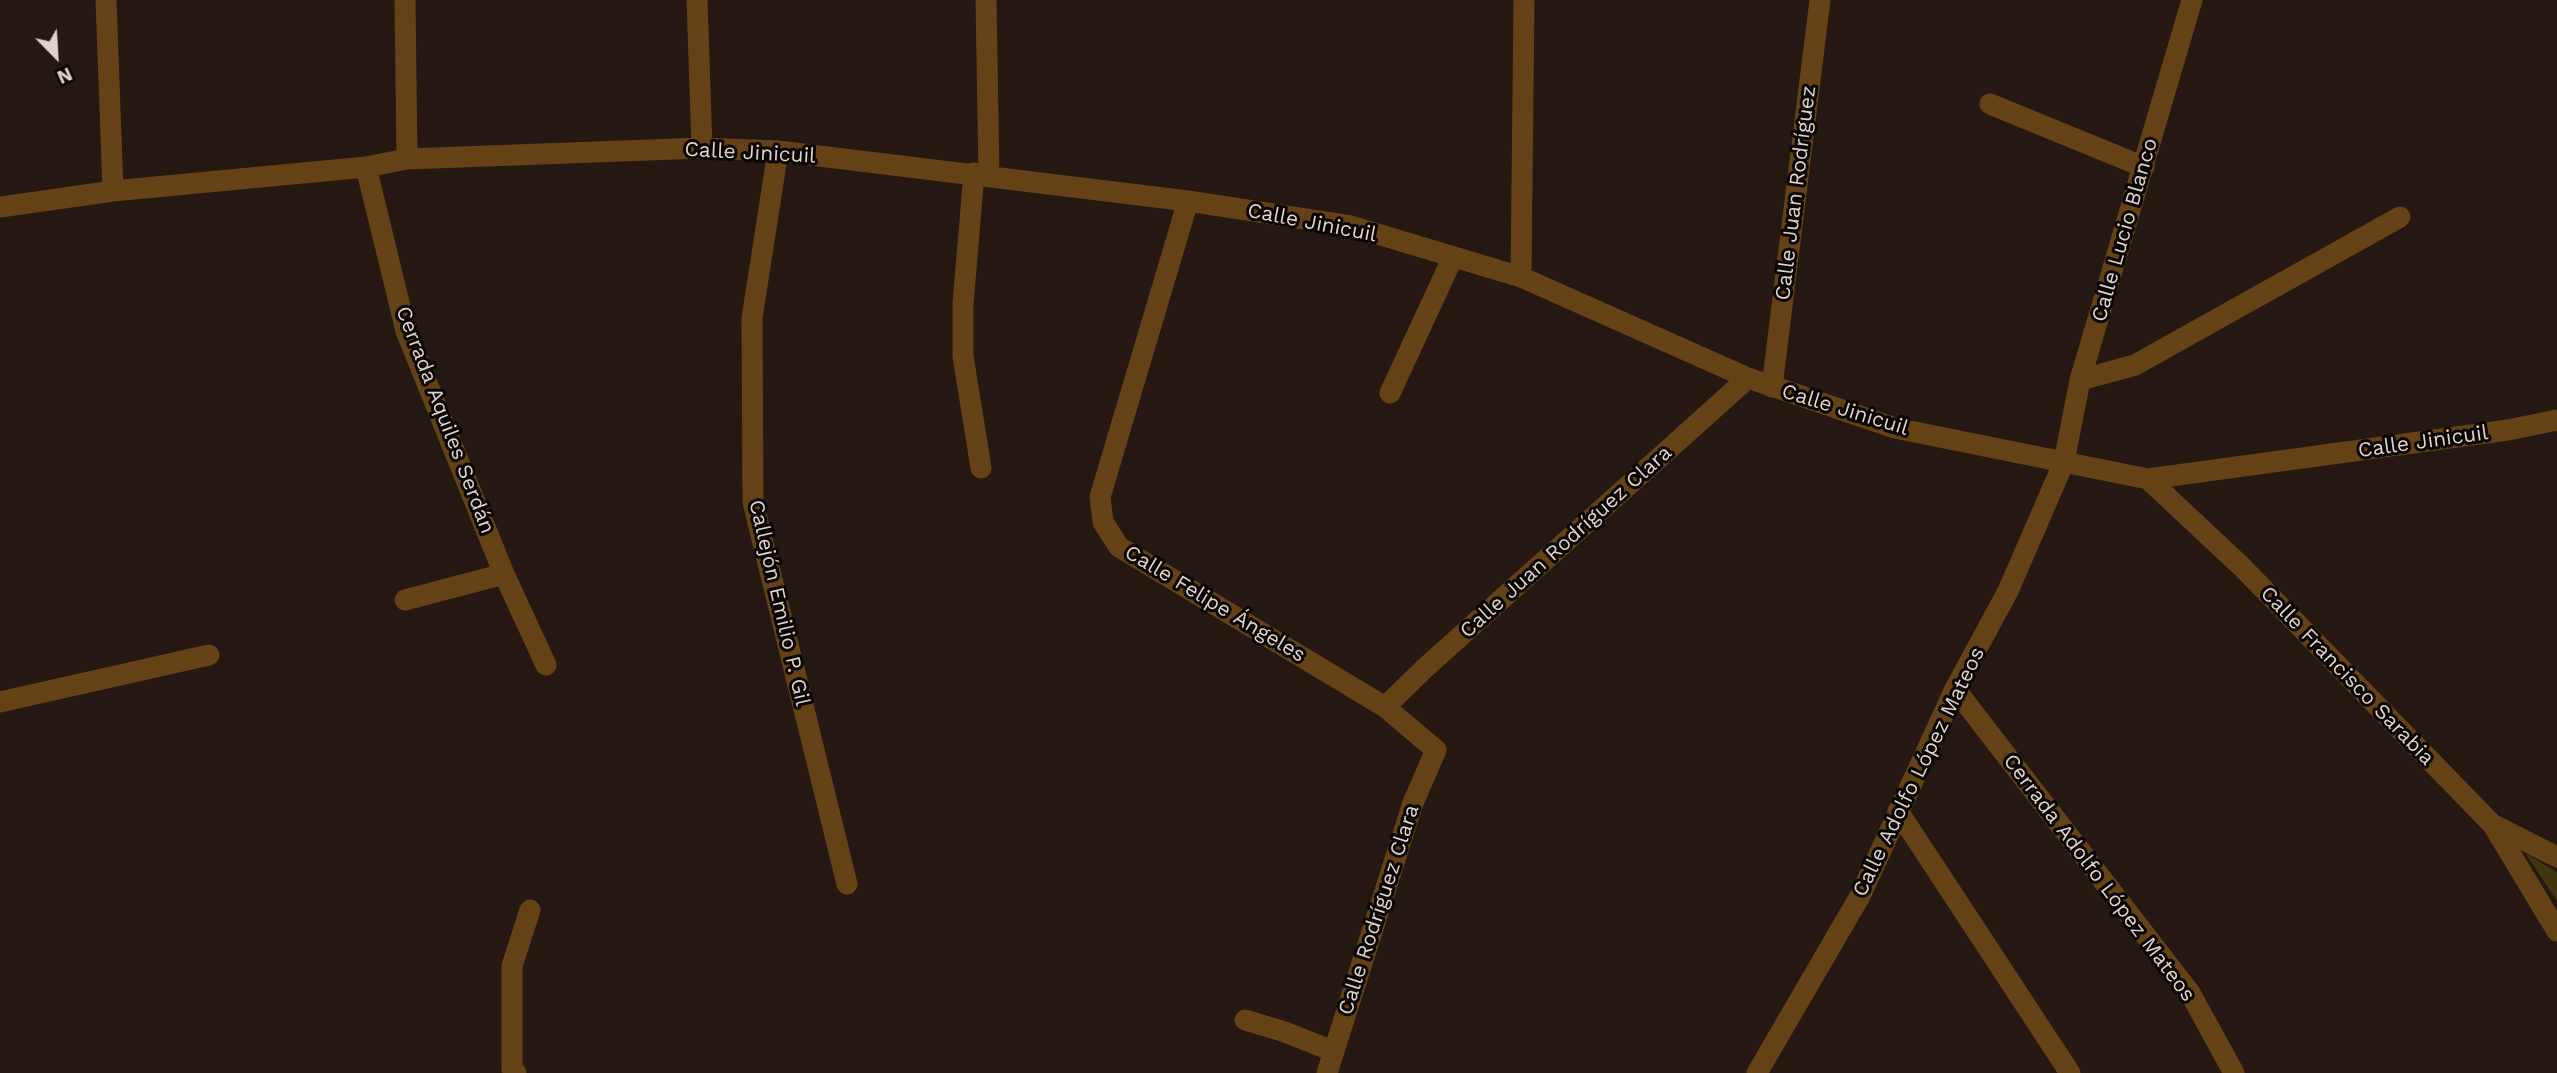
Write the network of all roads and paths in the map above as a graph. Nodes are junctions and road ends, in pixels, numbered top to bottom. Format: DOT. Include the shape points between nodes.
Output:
graph roads {
  1 [pos="106,0"];
  2 [pos="405,0"];
  3 [pos="697,0"];
  4 [pos="986,0"];
  5 [pos="1524,0"];
  6 [pos="1820,0"];
  7 [pos="2192,0"];
  8 [pos="1990,104"];
  9 [pos="702,148"];
  10 [pos="778,151"];
  11 [pos="407,159"];
  12 [pos="366,167"];
  13 [pos="2144,167"];
  14 [pos="981,175"];
  15 [pos="113,191"];
  16 [pos="1188,201"];
  17 [pos="0,206"];
  18 [pos="2400,218"];
  19 [pos="1453,257"];
  20 [pos="1521,277"];
  21 [pos="1748,378"];
  22 [pos="2080,380"];
  23 [pos="1772,387"];
  24 [pos="1390,393"];
  25 [pos="2557,420"];
  26 [pos="2064,461"];
  27 [pos="981,467"];
  28 [pos="2148,479"];
  29 [pos="504,574"];
  30 [pos="405,600"];
  31 [pos="209,654"];
  32 [pos="546,665"];
  33 [pos="1955,689"];
  34 [pos="0,702"];
  35 [pos="1385,707"];
  36 [pos="1436,750"];
  37 [pos="1899,811"];
  38 [pos="2492,824"];
  39 [pos="2557,857"];
  40 [pos="846,884"];
  41 [pos="530,910"];
  42 [pos="2557,931"];
  43 [pos="1244,1020"];
  44 [pos="1334,1051"];
  45 [pos="516,1073"];
  46 [pos="1327,1073"];
  47 [pos="1756,1073"];
  48 [pos="2070,1073"];
  49 [pos="2234,1073"];
  1 -- 15 [label="street"];
  2 -- 11 [label="street"];
  3 -- 9 [label="street"];
  4 -- 14 [label="street"];
  5 -- 20 [label="street"];
  6 -- 23 [label="street, Calle Juan Rodríguez"];
  7 -- 13 [label="street, Calle Lucio Blanco"];
  8 -- 13 [label="street"];
  9 -- 10 [label="street, Calle Jinicuil"];
  9 -- 11 [label="street, Calle Jinicuil"];
  10 -- 14 [label="street, Calle Jinicuil"];
  10 -- 40 [label="street, Callejón Emilio P. Gil" via="752,318 753,502"];
  11 -- 12 [label="street, Calle Jinicuil"];
  12 -- 15 [label="street, Calle Jinicuil"];
  12 -- 29 [label="street, Cerrada Aquiles Serdán" via="406,331"];
  13 -- 22 [label="street, Calle Lucio Blanco"];
  14 -- 16 [label="street, Calle Jinicuil"];
  14 -- 27 [label="street" via="963,304 963,356"];
  15 -- 17 [label="street"];
  16 -- 19 [label="street, Calle Jinicuil" via="1351,226"];
  16 -- 35 [label="street, Calle Felipe Ángeles" via="1100,497 1103,522 1119,547"];
  18 -- 22 [label="street" via="2135,365"];
  19 -- 20 [label="street, Calle Jinicuil"];
  19 -- 24 [label="street"];
  20 -- 21 [label="street, Calle Jinicuil"];
  21 -- 23 [label="street, Calle Jinicuil"];
  21 -- 35 [label="street, Calle Juan Rodríguez Clara"];
  22 -- 26 [label="street, Calle Lucio Blanco"];
  23 -- 26 [label="street, Calle Jinicuil" via="1895,428"];
  25 -- 28 [label="street, Calle Jinicuil"];
  26 -- 28 [label="street, Calle Jinicuil"];
  26 -- 33 [label="street, Calle Adolfo López Mateos" via="2008,591"];
  28 -- 38 [label="street, Calle Francisco Sarabia" via="2242,567"];
  29 -- 30 [label="street"];
  29 -- 32 [label="street, Cerrada Aquiles Serdán"];
  31 -- 34 [label="street"];
  33 -- 37 [label="street, Calle Adolfo López Mateos"];
  33 -- 49 [label="street, Cerrada Adolfo López Mateos" via="2190,993"];
  35 -- 36 [label="street, Calle Felipe Ángeles"];
  36 -- 44 [label="street, Calle Rodríguez Clara" via="1413,803"];
  37 -- 47 [label="street, Calle Adolfo López Mateos" via="1860,896"];
  37 -- 48 [label="street"];
  38 -- 39 [label="street, Calle Francisco Sarabia"];
  38 -- 42 [label="street"];
  41 -- 45 [label="street" via="513,965 512,1069"];
  43 -- 44 [label="street"];
  44 -- 46 [label="street, Calle Rodríguez Clara"];
}
